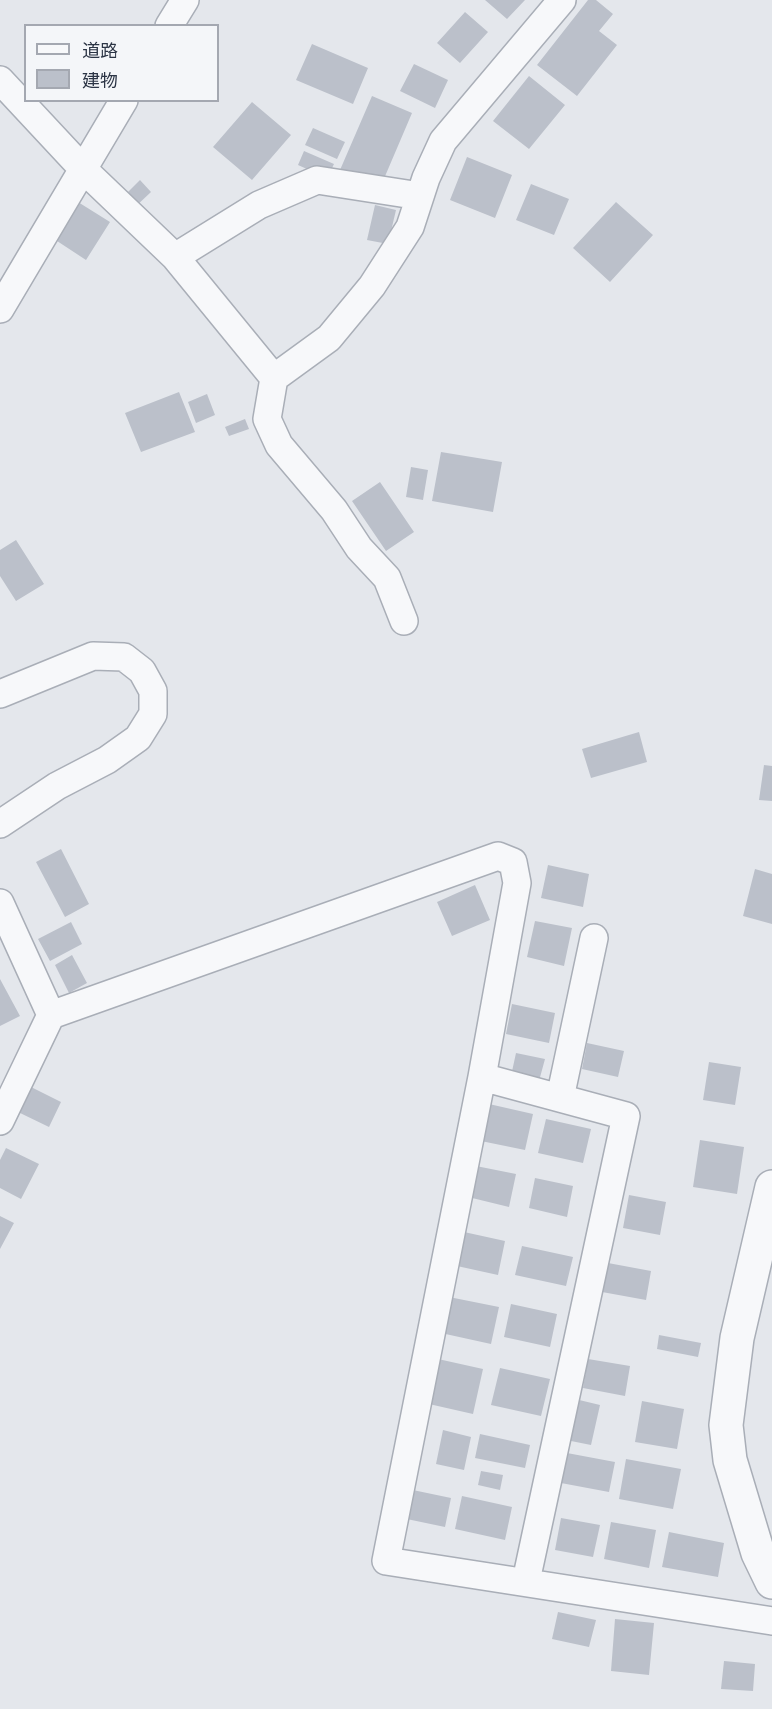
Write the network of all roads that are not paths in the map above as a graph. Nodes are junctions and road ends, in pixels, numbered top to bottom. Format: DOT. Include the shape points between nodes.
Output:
graph roads {
  1 [pos="184,0"];
  2 [pos="562,0"];
  3 [pos="170,24"];
  4 [pos="0,80"];
  5 [pos="123,102"];
  6 [pos="83,169"];
  7 [pos="420,196"];
  8 [pos="175,257"];
  9 [pos="0,309"];
  10 [pos="274,378"];
  11 [pos="404,621"];
  12 [pos="0,694"];
  13 [pos="0,824"];
  14 [pos="0,903"];
  15 [pos="594,938"];
  16 [pos="51,1015"];
  17 [pos="482,1077"];
  18 [pos="560,1098"];
  19 [pos="0,1121"];
  20 [pos="772,1187"];
  21 [pos="526,1581"];
  22 [pos="772,1582"];
  23 [pos="772,1621"];
  1 -- 3 [label="street"];
  2 -- 7 [label="street" via="444,141"];
  4 -- 6 [label="street"];
  5 -- 6 [label="street"];
  6 -- 8 [label="street"];
  6 -- 9 [label="street"];
  7 -- 8 [label="street" via="317,180 259,205"];
  7 -- 10 [label="street" via="410,226 372,286 329,338"];
  8 -- 10 [label="street"];
  10 -- 11 [label="street" via="267,419 279,445 387,578"];
  12 -- 13 [label="street" via="93,656 124,657 142,671 153,691 153,714 138,738"];
  14 -- 16 [label="street"];
  15 -- 18 [label="street"];
  16 -- 17 [label="street" via="492,858 506,857 513,862 517,883"];
  16 -- 19 [label="street"];
  17 -- 18 [label="street"];
  17 -- 21 [label="street" via="386,1561"];
  18 -- 21 [label="street" via="626,1116"];
  20 -- 22 [label="street" via="737,1338 726,1425 730,1460 758,1553"];
  21 -- 23 [label="street"];
}
